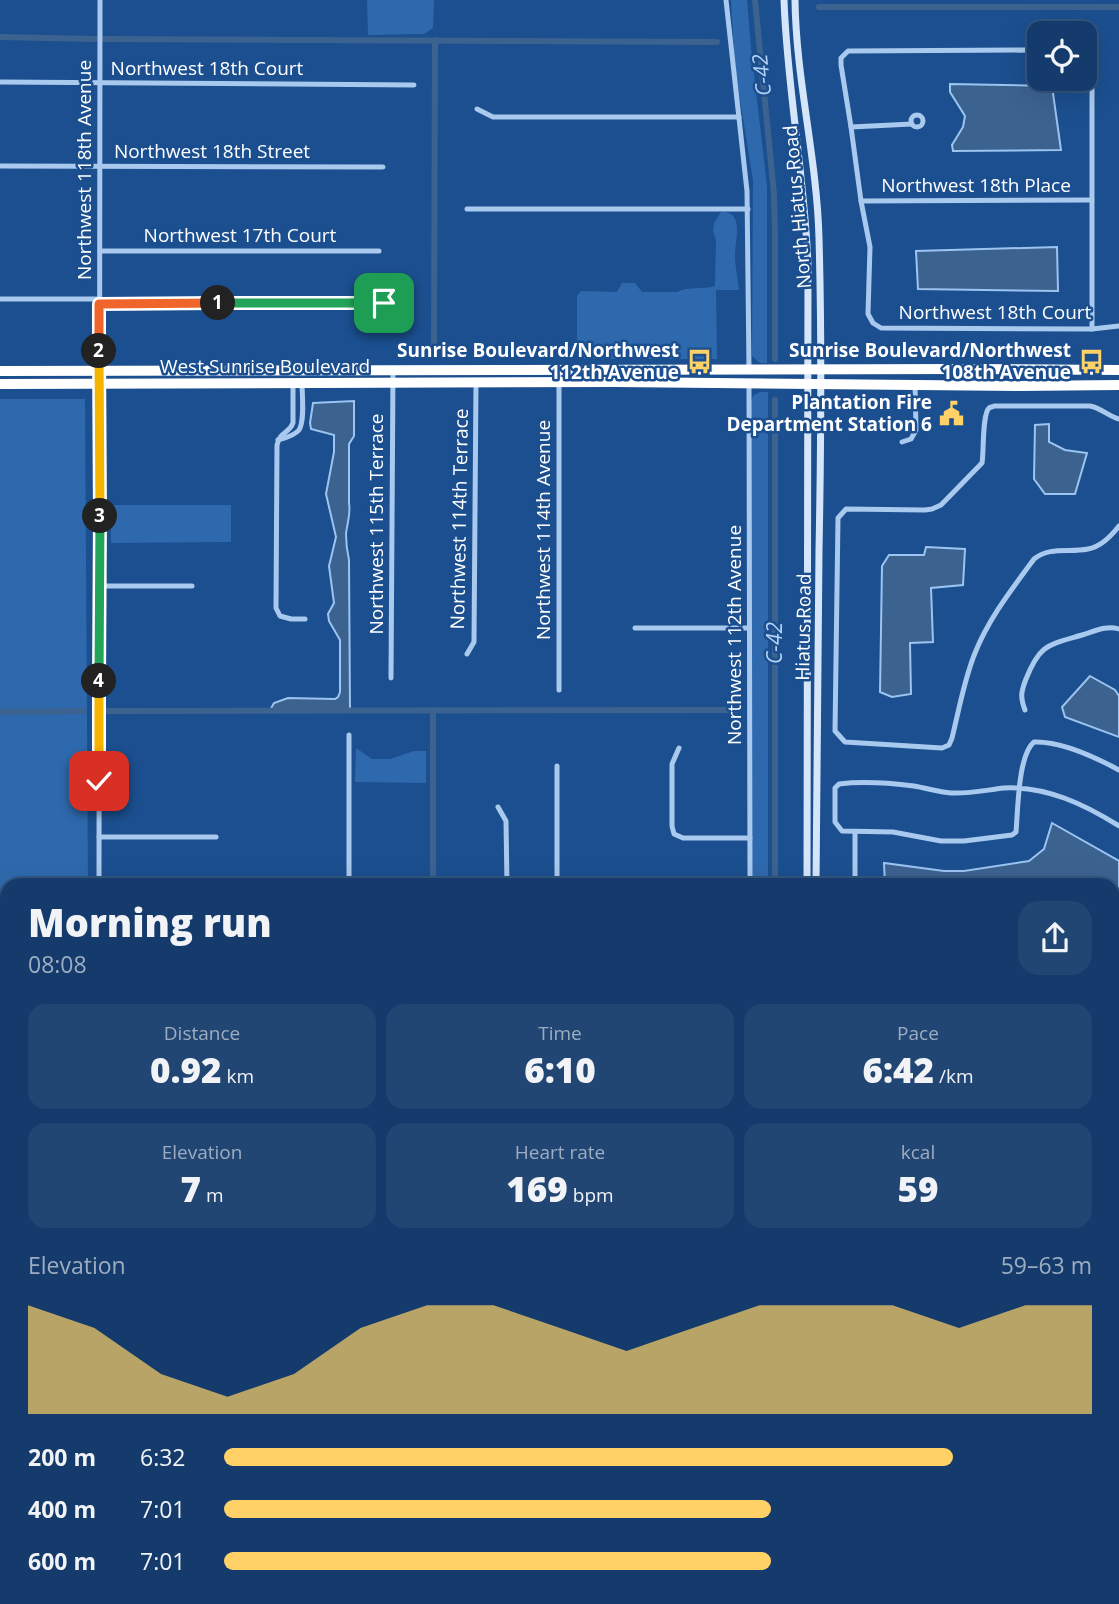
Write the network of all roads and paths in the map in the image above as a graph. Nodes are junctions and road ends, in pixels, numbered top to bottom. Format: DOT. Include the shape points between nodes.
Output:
graph roads {
  1 [pos="100,0"];
  2 [pos="726,0"];
  3 [pos="784,0"];
  4 [pos="795,0"];
  5 [pos="1027,50"];
  6 [pos="0,82"];
  7 [pos="100,83"];
  8 [pos="414,85"];
  9 [pos="1092,91"];
  10 [pos="477,109"];
  11 [pos="739,117"];
  12 [pos="912,124"];
  13 [pos="851,127"];
  14 [pos="0,166"];
  15 [pos="100,166"];
  16 [pos="383,167"];
  17 [pos="1091,200"];
  18 [pos="861,201"];
  19 [pos="467,209"];
  20 [pos="748,209"];
  21 [pos="100,251"];
  22 [pos="379,251"];
  23 [pos="0,299"];
  24 [pos="99,301"];
  25 [pos="384,303"];
  26 [pos="1119,326"];
  27 [pos="1092,329"];
  28 [pos="749,369"];
  29 [pos="559,370"];
  30 [pos="808,370"];
  31 [pos="821,370"];
  32 [pos="1119,370"];
  33 [pos="0,371"];
  34 [pos="100,371"];
  35 [pos="393,371"];
  36 [pos="476,382"];
  37 [pos="559,382"];
  38 [pos="298,383"];
  39 [pos="393,383"];
  40 [pos="0,384"];
  41 [pos="100,384"];
  42 [pos="749,384"];
  43 [pos="808,385"];
  44 [pos="821,385"];
  45 [pos="915,385"];
  46 [pos="1119,385"];
  47 [pos="293,411"];
  48 [pos="302,411"];
  49 [pos="1119,419"];
  50 [pos="278,440"];
  51 [pos="902,442"];
  52 [pos="1119,526"];
  53 [pos="100,586"];
  54 [pos="192,586"];
  55 [pos="305,620"];
  56 [pos="635,628"];
  57 [pos="749,628"];
  58 [pos="1119,629"];
  59 [pos="467,654"];
  60 [pos="391,678"];
  61 [pos="559,690"];
  62 [pos="1025,710"];
  63 [pos="349,735"];
  64 [pos="679,748"];
  65 [pos="557,766"];
  66 [pos="1119,770"];
  67 [pos="1019,788"];
  68 [pos="498,807"];
  69 [pos="1119,826"];
  70 [pos="855,832"];
  71 [pos="99,837"];
  72 [pos="216,837"];
  73 [pos="750,838"];
  74 [pos="99,878"];
  75 [pos="349,878"];
  76 [pos="507,878"];
  77 [pos="557,878"];
  78 [pos="750,878"];
  79 [pos="807,878"];
  80 [pos="816,878"];
  81 [pos="855,878"];
  1 -- 7 [label="street, Northwest 118th Avenue"];
  2 -- 11 [label="street"];
  3 -- 30 [label="main road, North Hiatus Road" via="807,229"];
  4 -- 31 [label="main road, North Hiatus Road" via="819,233"];
  5 -- 13 [label="street" via="848,51 841,65"];
  6 -- 7 [label="street, Northwest 18th Court"];
  7 -- 8 [label="street, Northwest 18th Court"];
  7 -- 15 [label="street, Northwest 118th Avenue"];
  9 -- 17 [label="street"];
  10 -- 11 [label="street" via="493,117"];
  11 -- 20 [label="street"];
  12 -- 13 [label="street"];
  13 -- 18 [label="street"];
  14 -- 15 [label="street, Northwest 18th Street"];
  15 -- 16 [label="street, Northwest 18th Street"];
  15 -- 21 [label="street, Northwest 118th Avenue"];
  17 -- 18 [label="street, Northwest 18th Place"];
  17 -- 27 [label="street"];
  18 -- 27 [label="street, Northwest 18th Court" via="870,247 867,314 881,328"];
  19 -- 20 [label="street"];
  20 -- 28 [label="street"];
  21 -- 22 [label="street, Northwest 17th Court"];
  21 -- 24 [label="street, Northwest 118th Avenue"];
  23 -- 24 [label="street"];
  24 -- 25 [label="street"];
  24 -- 34 [label="street, Northwest 118th Avenue"];
  25 -- 25 [label="street" via="380,310 384,321 391,324 402,319 401,304 394,300"];
  26 -- 27 [label="street, Northwest 18th Court"];
  28 -- 29 [label="highway, West Sunrise Boulevard"];
  28 -- 30 [label="highway, West Sunrise Boulevard"];
  29 -- 35 [label="highway, West Sunrise Boulevard"];
  29 -- 37 [label="street, Northwest 114th Avenue"];
  30 -- 31 [label="highway, West Sunrise Boulevard"];
  30 -- 43 [label="main road, Hiatus Road"];
  31 -- 32 [label="highway, West Sunrise Boulevard"];
  31 -- 44 [label="main road, Hiatus Road"];
  33 -- 34 [label="highway, West Sunrise Boulevard"];
  34 -- 35 [label="highway, West Sunrise Boulevard"];
  34 -- 41 [label="street, Northwest 118th Avenue"];
  35 -- 39 [label="street, Northwest 115th Terrace"];
  36 -- 37 [label="highway, West Sunrise Boulevard"];
  36 -- 39 [label="highway, West Sunrise Boulevard"];
  36 -- 59 [label="street, Northwest 114th Terrace" via="474,642"];
  37 -- 42 [label="highway, West Sunrise Boulevard"];
  37 -- 61 [label="street, Northwest 114th Avenue"];
  38 -- 39 [label="highway, West Sunrise Boulevard"];
  38 -- 41 [label="highway, West Sunrise Boulevard"];
  38 -- 47 [label="street"];
  38 -- 48 [label="street"];
  39 -- 60 [label="street, Northwest 115th Terrace"];
  40 -- 41 [label="highway, West Sunrise Boulevard"];
  41 -- 53 [label="street, Northwest 118th Avenue"];
  42 -- 43 [label="highway, West Sunrise Boulevard"];
  42 -- 57 [label="street, Northwest 112th Avenue"];
  43 -- 44 [label="highway, West Sunrise Boulevard"];
  43 -- 79 [label="main road, Hiatus Road"];
  44 -- 45 [label="highway, West Sunrise Boulevard"];
  44 -- 80 [label="main road, Hiatus Road"];
  45 -- 46 [label="highway, West Sunrise Boulevard"];
  45 -- 51 [label="street" via="916,430 911,439"];
  47 -- 48 [label="street"];
  47 -- 50 [label="street" via="291,429"];
  48 -- 50 [label="street" via="298,431"];
  49 -- 52 [label="street" via="1090,405 995,406 986,411 982,463 941,505 925,510 846,509 838,519 835,732 839,738 845,742 949,746 967,676 985,630 1034,559 1050,551 1092,548"];
  50 -- 55 [label="street" via="276,608 280,616"];
  53 -- 54 [label="street"];
  53 -- 71 [label="street, Northwest 118th Avenue"];
  56 -- 57 [label="street"];
  57 -- 73 [label="street, Northwest 112th Avenue"];
  58 -- 62 [label="street" via="1108,627 1042,650 1024,685 1021,699"];
  63 -- 75 [label="street"];
  64 -- 73 [label="street" via="673,764 674,834 683,838"];
  65 -- 77 [label="street"];
  66 -- 67 [label="street" via="1058,745 1034,742 1028,747"];
  67 -- 69 [label="street" via="1054,793"];
  67 -- 70 [label="street" via="1016,832 1012,835 941,841 893,832"];
  67 -- 70 [label="street" via="948,793 878,783 839,784 835,788 835,822 842,831"];
  68 -- 76 [label="street" via="506,821"];
  70 -- 81 [label="street"];
  71 -- 72 [label="street"];
  71 -- 74 [label="street, Northwest 118th Avenue"];
  73 -- 78 [label="street, Northwest 112th Avenue"];
}
